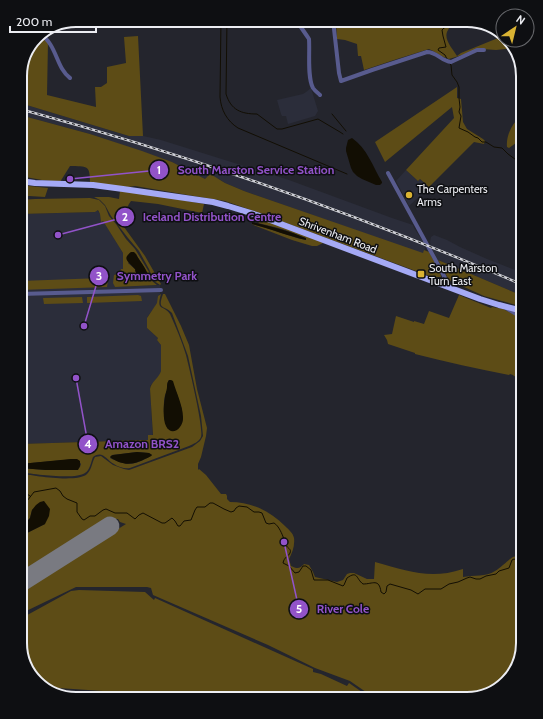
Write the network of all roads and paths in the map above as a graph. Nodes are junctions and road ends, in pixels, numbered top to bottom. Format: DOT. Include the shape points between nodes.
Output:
graph roads {
  1 [pos="301,27"];
  2 [pos="334,27"];
  3 [pos="45,38"];
  4 [pos="484,50"];
  5 [pos="70,78"];
  6 [pos="320,95"];
  7 [pos="388,172"];
  8 [pos="27,182"];
  9 [pos="446,286"];
  10 [pos="160,290"];
  11 [pos="27,294"];
  12 [pos="503,306"];
  13 [pos="516,309"];
  14 [pos="516,314"];
  1 -- 6 [label="street" via="309,39 312,85"];
  2 -- 4 [label="street" via="341,82 427,52 449,62 477,50"];
  3 -- 5 [label="street" via="65,74"];
  7 -- 9 [label="street" via="442,272"];
  8 -- 9 [label="highway, Shrivenham Road" via="107,186 228,206"];
  9 -- 12 [label="highway, Shrivenham Road"];
  10 -- 11 [label="street"];
  12 -- 13 [label="highway, Shrivenham Road"];
  12 -- 14 [label="street, Shrivenham Road"];
}
